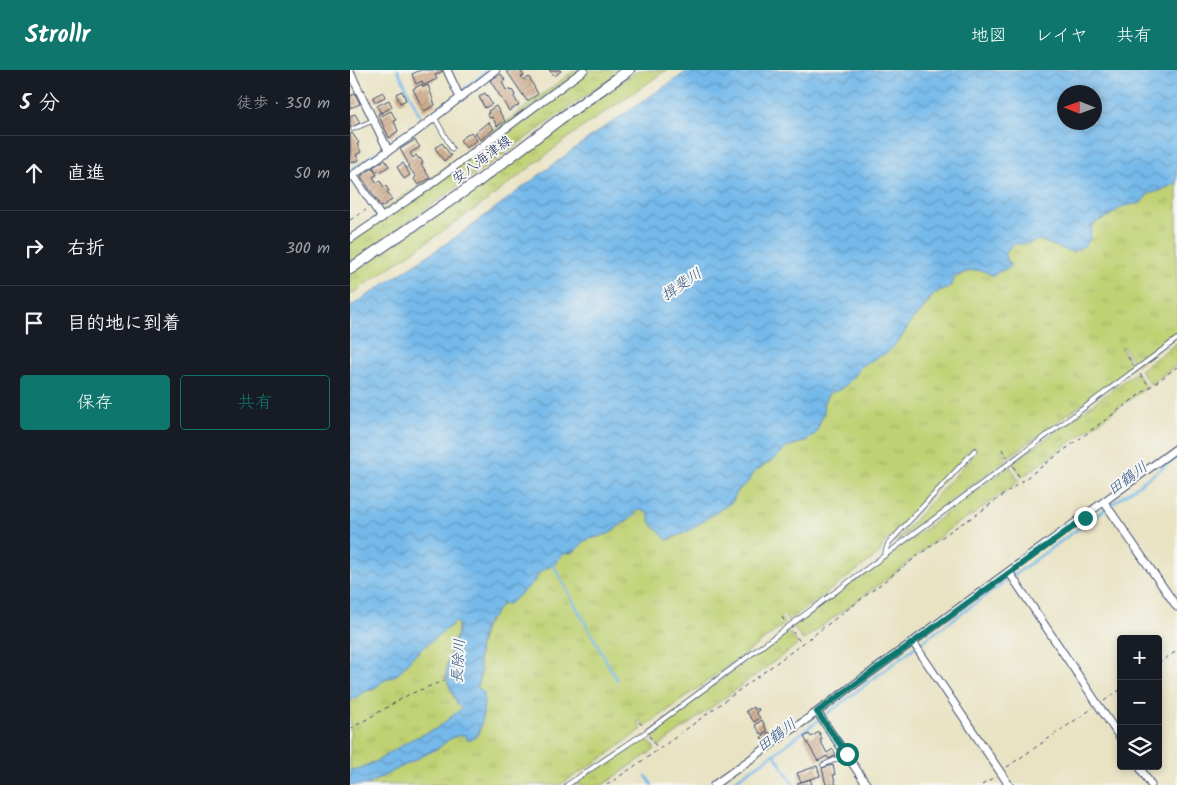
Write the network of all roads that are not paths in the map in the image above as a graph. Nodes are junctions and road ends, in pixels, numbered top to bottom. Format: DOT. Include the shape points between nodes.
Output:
graph roads {
  1 [pos="447,70"];
  2 [pos="496,70"];
  3 [pos="584,70"];
  4 [pos="629,70"];
  5 [pos="350,72"];
  6 [pos="460,98"];
  7 [pos="434,118"];
  8 [pos="374,120"];
  9 [pos="353,129"];
  10 [pos="452,149"];
  11 [pos="388,150"];
  12 [pos="352,176"];
  13 [pos="382,218"];
  14 [pos="350,239"];
  15 [pos="350,269"];
  16 [pos="1177,339"];
  17 [pos="1177,448"];
  18 [pos="975,450"];
  19 [pos="1104,502"];
  20 [pos="884,556"];
  21 [pos="1009,573"];
  22 [pos="1177,607"];
  23 [pos="913,643"];
  24 [pos="817,713"];
  25 [pos="1117,733"];
  26 [pos="847,754"];
  27 [pos="823,765"];
  28 [pos="1142,770"];
  29 [pos="718,784"];
  30 [pos="567,785"];
  31 [pos="868,785"];
  32 [pos="1009,785"];
  33 [pos="1152,785"];
  1 -- 6 [label="street"];
  2 -- 6 [label="street"];
  3 -- 13 [label="street"];
  4 -- 15 [label="main road, 安八海津線" via="476,183"];
  5 -- 8 [label="street"];
  6 -- 7 [label="street"];
  7 -- 10 [label="lane"];
  7 -- 11 [label="street"];
  8 -- 9 [label="lane"];
  8 -- 11 [label="street"];
  11 -- 12 [label="street"];
  12 -- 13 [label="street"];
  13 -- 14 [label="street"];
  16 -- 20 [label="lane"];
  17 -- 19 [label="street"];
  18 -- 20 [label="lane" via="888,544"];
  19 -- 21 [label="street"];
  19 -- 22 [label="street"];
  20 -- 30 [label="lane" via="646,732"];
  21 -- 23 [label="street"];
  21 -- 25 [label="street"];
  23 -- 24 [label="street"];
  23 -- 32 [label="street"];
  24 -- 26 [label="street"];
  24 -- 29 [label="street"];
  26 -- 27 [label="lane"];
  26 -- 31 [label="street"];
  28 -- 33 [label="street"];
}
